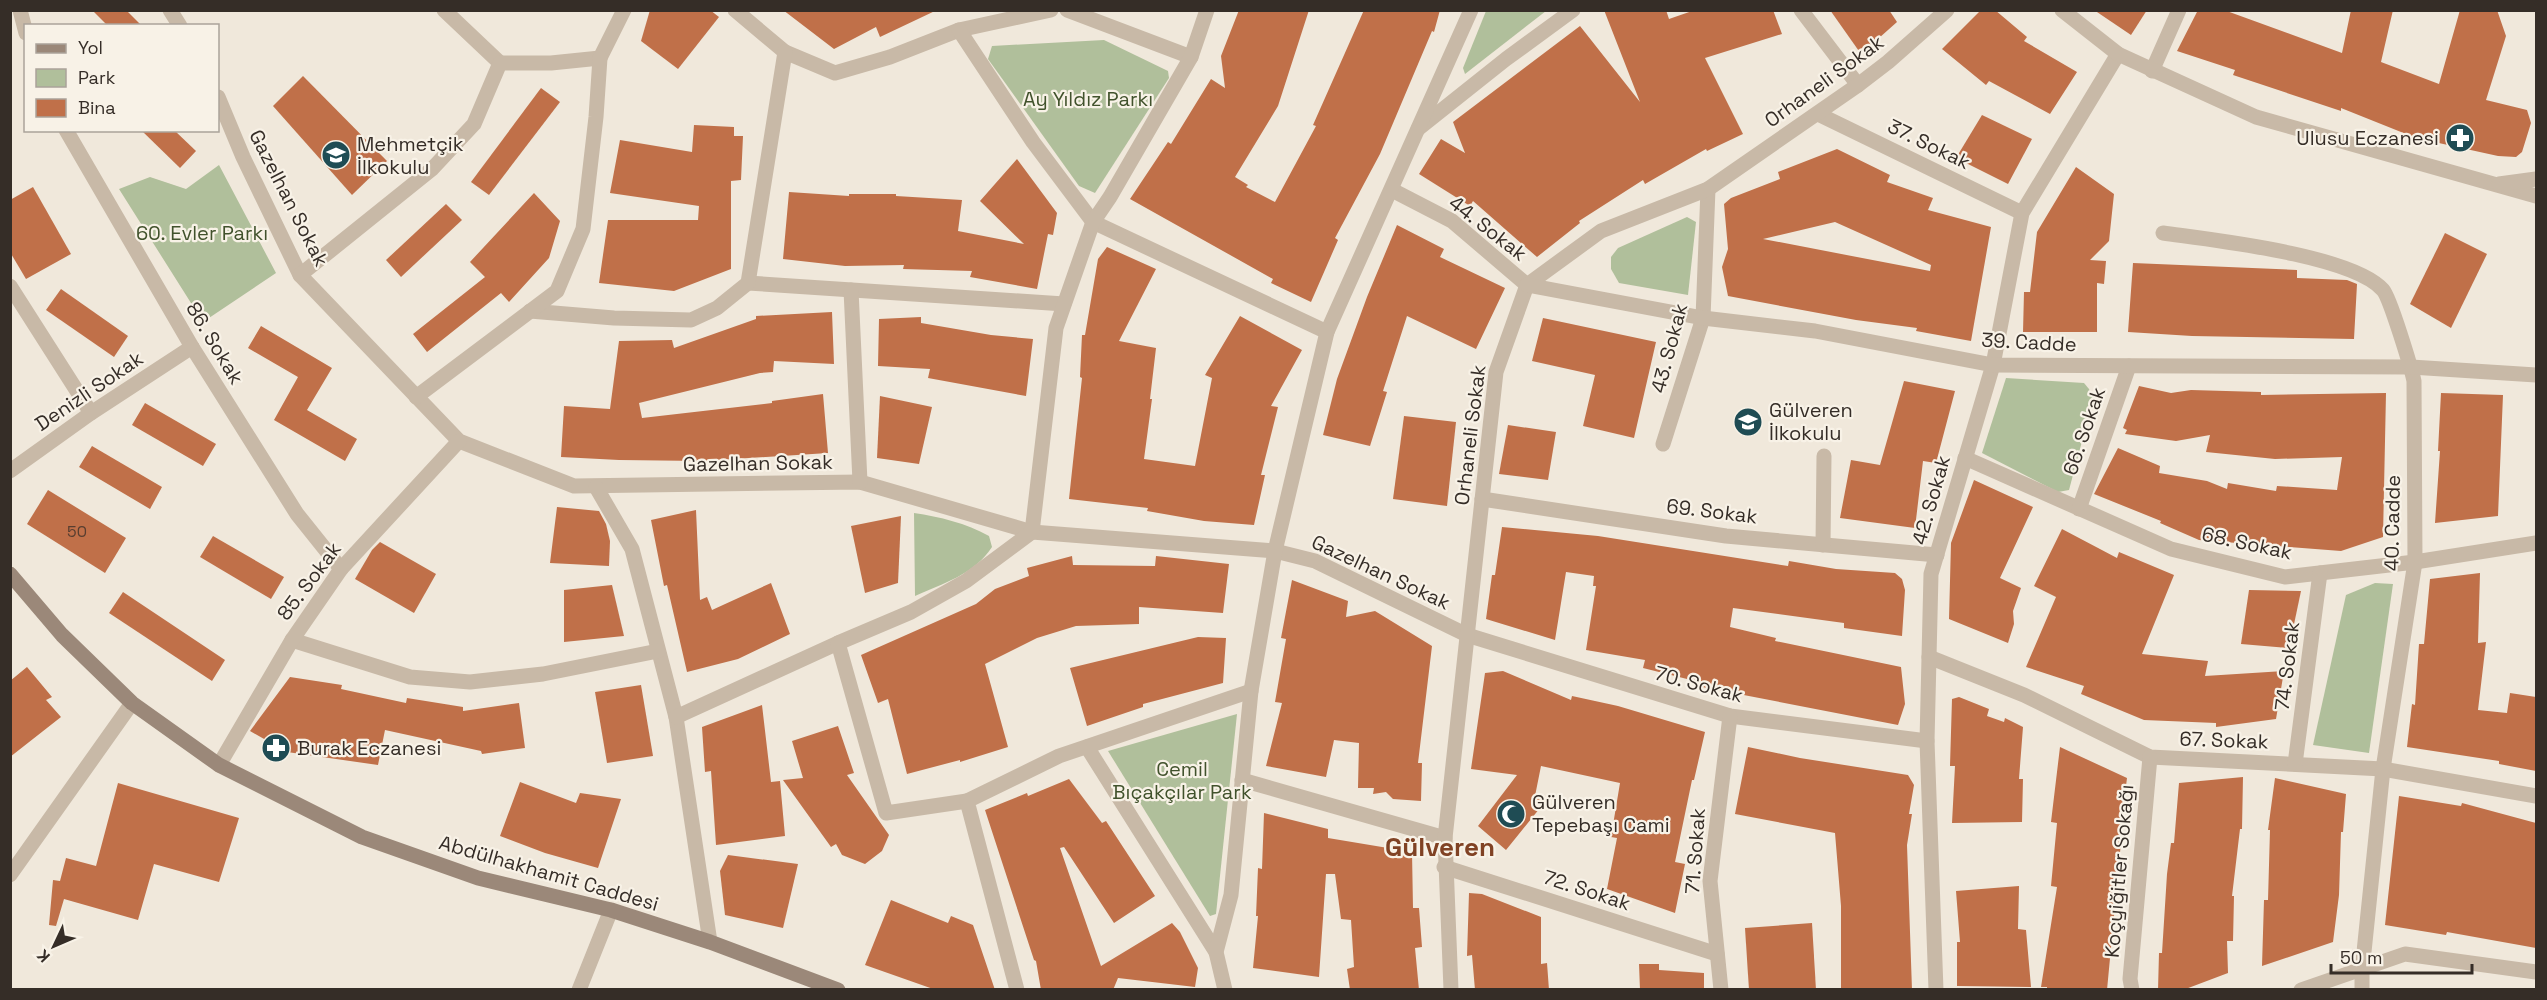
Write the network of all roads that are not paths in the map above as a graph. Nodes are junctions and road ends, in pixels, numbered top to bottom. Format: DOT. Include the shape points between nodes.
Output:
graph roads {
  1 [pos="20,10"];
  2 [pos="170,10"];
  3 [pos="444,10"];
  4 [pos="624,10"];
  5 [pos="735,10"];
  6 [pos="1051,10"];
  7 [pos="1067,10"];
  8 [pos="1207,10"];
  9 [pos="1471,10"];
  10 [pos="1573,10"];
  11 [pos="1801,10"];
  12 [pos="1947,10"];
  13 [pos="2062,10"];
  14 [pos="2179,10"];
  15 [pos="995,16"];
  16 [pos="179,24"];
  17 [pos="24,25"];
  18 [pos="959,30"];
  19 [pos="784,51"];
  20 [pos="2118,54"];
  21 [pos="1191,57"];
  22 [pos="600,58"];
  23 [pos="500,63"];
  24 [pos="2152,71"];
  25 [pos="1858,85"];
  26 [pos="219,99"];
  27 [pos="1818,114"];
  28 [pos="1416,131"];
  29 [pos="67,132"];
  30 [pos="2536,178"];
  31 [pos="2493,185"];
  32 [pos="1708,189"];
  33 [pos="1392,190"];
  34 [pos="2536,196"];
  35 [pos="2022,213"];
  36 [pos="1093,222"];
  37 [pos="2163,233"];
  38 [pos="300,275"];
  39 [pos="748,283"];
  40 [pos="1527,285"];
  41 [pos="10,286"];
  42 [pos="851,290"];
  43 [pos="1064,304"];
  44 [pos="530,311"];
  45 [pos="1703,318"];
  46 [pos="1327,332"];
  47 [pos="192,347"];
  48 [pos="1993,365"];
  49 [pos="2129,366"];
  50 [pos="2411,367"];
  51 [pos="2536,375"];
  52 [pos="416,397"];
  53 [pos="91,413"];
  54 [pos="459,441"];
  55 [pos="1663,444"];
  56 [pos="1824,456"];
  57 [pos="1965,458"];
  58 [pos="10,471"];
  59 [pos="860,482"];
  60 [pos="596,487"];
  61 [pos="1482,499"];
  62 [pos="2079,509"];
  63 [pos="1032,532"];
  64 [pos="2536,543"];
  65 [pos="1823,544"];
  66 [pos="1275,551"];
  67 [pos="1937,555"];
  68 [pos="2415,562"];
  69 [pos="341,569"];
  70 [pos="2320,573"];
  71 [pos="10,574"];
  72 [pos="1467,635"];
  73 [pos="292,640"];
  74 [pos="838,643"];
  75 [pos="658,651"];
  76 [pos="1929,657"];
  77 [pos="1251,691"];
  78 [pos="132,703"];
  79 [pos="1730,716"];
  80 [pos="676,717"];
  81 [pos="1927,741"];
  82 [pos="1087,747"];
  83 [pos="2150,757"];
  84 [pos="2295,764"];
  85 [pos="219,765"];
  86 [pos="2383,769"];
  87 [pos="1242,780"];
  88 [pos="2536,796"];
  89 [pos="967,801"];
  90 [pos="1445,838"];
  91 [pos="1444,867"];
  92 [pos="10,875"];
  93 [pos="610,910"];
  94 [pos="710,942"];
  95 [pos="1216,952"];
  96 [pos="1717,954"];
  97 [pos="2362,970"];
  98 [pos="2536,972"];
  99 [pos="579,990"];
  100 [pos="838,990"];
  101 [pos="1017,990"];
  102 [pos="1225,990"];
  103 [pos="1451,990"];
  104 [pos="1721,990"];
  105 [pos="1936,990"];
  106 [pos="2132,990"];
  107 [pos="2301,990"];
  108 [pos="2362,990"];
  1 -- 17 [label="street"];
  2 -- 16 [label="street"];
  3 -- 23 [label="street"];
  4 -- 22 [label="street"];
  5 -- 19 [label="street"];
  6 -- 15 [label="street"];
  7 -- 21 [label="street"];
  8 -- 21 [label="street"];
  9 -- 28 [label="street"];
  10 -- 28 [label="street"];
  11 -- 25 [label="street"];
  12 -- 25 [label="street, Orhaneli Sokak"];
  13 -- 20 [label="street"];
  14 -- 24 [label="street"];
  15 -- 18 [label="street"];
  18 -- 19 [label="street" via="835,73"];
  18 -- 36 [label="street" via="1033,142"];
  19 -- 39 [label="street"];
  20 -- 24 [label="street"];
  20 -- 35 [label="street, 42. Sokak"];
  21 -- 36 [label="street"];
  22 -- 23 [label="street"];
  22 -- 44 [label="street" via="583,229 557,291"];
  23 -- 38 [label="street" via="474,124 432,169"];
  24 -- 31 [label="street" via="2256,117"];
  25 -- 27 [label="street, Orhaneli Sokak"];
  26 -- 38 [label="street, Gazelhan Sokak"];
  27 -- 32 [label="street, Orhaneli Sokak"];
  27 -- 35 [label="street, 37. Sokak"];
  28 -- 33 [label="street"];
  29 -- 47 [label="street, 86. Sokak"];
  30 -- 31 [label="street"];
  31 -- 34 [label="street"];
  32 -- 40 [label="street, Orhaneli Sokak" via="1600,231"];
  32 -- 45 [label="street, 43. Sokak"];
  33 -- 40 [label="street, 44. Sokak" via="1452,221"];
  33 -- 46 [label="street"];
  35 -- 48 [label="street, 42. Sokak"];
  36 -- 43 [label="street"];
  36 -- 46 [label="street"];
  37 -- 50 [label="street, 40. Cadde" via="2292,253 2361,274 2384,291"];
  38 -- 52 [label="street, Gazelhan Sokak"];
  39 -- 42 [label="street"];
  39 -- 44 [label="street" via="717,308 691,320"];
  40 -- 45 [label="street, 39. Cadde"];
  40 -- 61 [label="street, Orhaneli Sokak" via="1496,372"];
  41 -- 53 [label="street"];
  42 -- 43 [label="street"];
  42 -- 59 [label="street"];
  43 -- 63 [label="street" via="1056,327"];
  44 -- 52 [label="street"];
  45 -- 48 [label="street, 39. Cadde" via="1815,331"];
  45 -- 55 [label="street, 43. Sokak"];
  46 -- 66 [label="street"];
  47 -- 53 [label="street, Denizli Sokak"];
  47 -- 69 [label="street, 86. Sokak" via="297,514"];
  48 -- 49 [label="street, 39. Cadde"];
  48 -- 57 [label="street, 42. Sokak"];
  49 -- 50 [label="street, 39. Cadde"];
  49 -- 62 [label="street, 66. Sokak"];
  50 -- 51 [label="street, 39. Cadde"];
  50 -- 68 [label="street, 40. Cadde"];
  52 -- 54 [label="street, Gazelhan Sokak"];
  53 -- 58 [label="street, Denizli Sokak"];
  54 -- 60 [label="street, Gazelhan Sokak" via="574,486"];
  54 -- 69 [label="street, 85. Sokak"];
  56 -- 65 [label="street"];
  57 -- 62 [label="street, 68. Sokak"];
  57 -- 67 [label="street, 42. Sokak"];
  59 -- 60 [label="street, Gazelhan Sokak"];
  59 -- 63 [label="street, Gazelhan Sokak"];
  60 -- 75 [label="street" via="632,549"];
  61 -- 65 [label="street, 69. Sokak" via="1725,536"];
  61 -- 72 [label="street, Orhaneli Sokak"];
  62 -- 70 [label="street, 68. Sokak" via="2171,549 2285,577"];
  63 -- 66 [label="street, Gazelhan Sokak"];
  63 -- 74 [label="street" via="966,581 911,612"];
  64 -- 68 [label="street, 68. Sokak"];
  65 -- 67 [label="street, 69. Sokak"];
  66 -- 72 [label="street, Gazelhan Sokak" via="1314,561"];
  66 -- 77 [label="street"];
  67 -- 76 [label="street, 42. Sokak" via="1931,574"];
  68 -- 70 [label="street, 68. Sokak"];
  68 -- 86 [label="street, 40. Cadde"];
  69 -- 73 [label="street, 85. Sokak"];
  70 -- 84 [label="street, 74. Sokak"];
  71 -- 78 [label="main road, Abdülhakhamit Caddesi" via="62,635"];
  72 -- 79 [label="street, 70. Sokak"];
  72 -- 90 [label="street, Orhaneli Sokak"];
  73 -- 75 [label="street" via="410,677 470,682 543,674"];
  73 -- 85 [label="street, 85. Sokak"];
  74 -- 80 [label="street"];
  74 -- 89 [label="street" via="886,813"];
  75 -- 80 [label="street"];
  76 -- 81 [label="street, 42. Sokak"];
  76 -- 83 [label="street, 67. Sokak" via="2024,696"];
  77 -- 82 [label="street"];
  77 -- 87 [label="street"];
  78 -- 85 [label="main road, Abdülhakhamit Caddesi"];
  78 -- 92 [label="street"];
  79 -- 81 [label="street, 70. Sokak"];
  79 -- 96 [label="street, 71. Sokak" via="1710,881"];
  80 -- 94 [label="street"];
  81 -- 105 [label="street, 42. Sokak"];
  82 -- 89 [label="street" via="1059,756"];
  82 -- 95 [label="street"];
  83 -- 84 [label="street, 67. Sokak"];
  83 -- 106 [label="street, Koçyiğitler Sokağı"];
  84 -- 86 [label="street, 67. Sokak"];
  85 -- 93 [label="main road, Abdülhakhamit Caddesi" via="362,837 478,878"];
  86 -- 88 [label="street, 67. Sokak"];
  86 -- 97 [label="street, 40. Cadde"];
  87 -- 90 [label="street"];
  87 -- 95 [label="street" via="1231,895"];
  89 -- 101 [label="street"];
  90 -- 91 [label="street, Orhaneli Sokak"];
  91 -- 96 [label="street, 72. Sokak"];
  91 -- 103 [label="street, Orhaneli Sokak"];
  93 -- 94 [label="main road, Abdülhakhamit Caddesi"];
  93 -- 99 [label="street"];
  94 -- 100 [label="main road, Abdülhakhamit Caddesi"];
  95 -- 102 [label="street"];
  96 -- 104 [label="street, 71. Sokak"];
  97 -- 98 [label="street" via="2405,954"];
  97 -- 107 [label="street"];
  97 -- 108 [label="street, 40. Cadde"];
}
